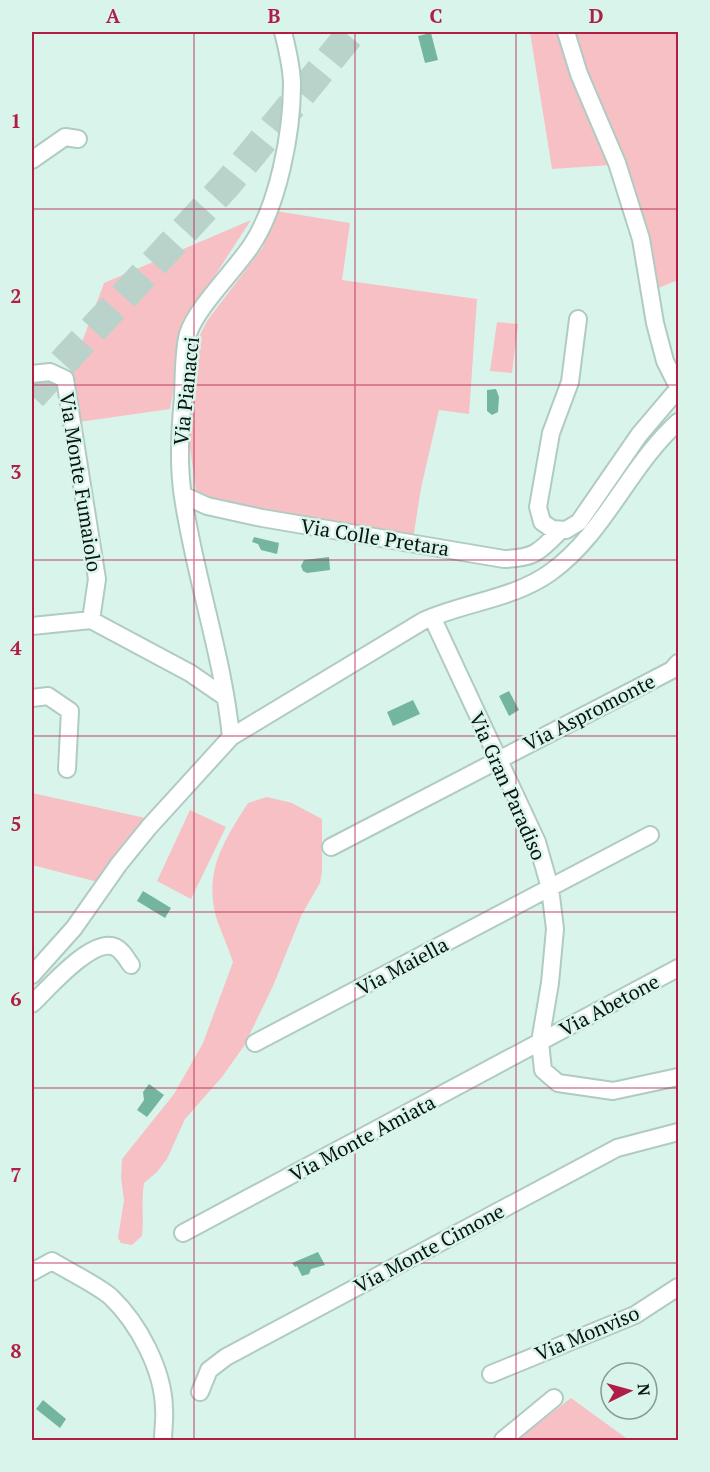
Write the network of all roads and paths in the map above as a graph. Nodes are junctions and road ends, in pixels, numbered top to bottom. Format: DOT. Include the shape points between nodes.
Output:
graph roads {
  1 [pos="283,32"];
  2 [pos="566,32"];
  3 [pos="78,139"];
  4 [pos="32,160"];
  5 [pos="578,319"];
  6 [pos="32,375"];
  7 [pos="678,388"];
  8 [pos="678,422"];
  9 [pos="183,495"];
  10 [pos="560,531"];
  11 [pos="432,617"];
  12 [pos="91,620"];
  13 [pos="32,626"];
  14 [pos="678,663"];
  15 [pos="225,697"];
  16 [pos="32,698"];
  17 [pos="231,737"];
  18 [pos="498,760"];
  19 [pos="67,769"];
  20 [pos="650,835"];
  21 [pos="331,848"];
  22 [pos="550,888"];
  23 [pos="130,965"];
  24 [pos="678,968"];
  25 [pos="32,975"];
  26 [pos="32,1004"];
  27 [pos="540,1042"];
  28 [pos="255,1043"];
  29 [pos="678,1077"];
  30 [pos="678,1132"];
  31 [pos="183,1233"];
  32 [pos="32,1272"];
  33 [pos="678,1287"];
  34 [pos="491,1374"];
  35 [pos="200,1392"];
  36 [pos="554,1398"];
  37 [pos="162,1440"];
  38 [pos="503,1440"];
  1 -- 9 [label="street, Via Pianacci" via="292,83 290,126 266,219 252,245 197,316 189,334 179,453"];
  2 -- 7 [label="street" via="579,74 618,163 641,239 665,362"];
  3 -- 4 [label="street" via="65,137"];
  5 -- 10 [label="street" via="570,382 551,433 538,500 542,522"];
  6 -- 12 [label="street, Via Monte Fumaiolo" via="50,372 65,379 97,579"];
  7 -- 10 [label="street, Via Colle Pretara" via="639,435 579,522"];
  8 -- 11 [label="street" via="581,544 551,572 513,592"];
  9 -- 10 [label="street, Via Colle Pretara" via="207,506 262,518 504,559 538,552"];
  9 -- 15 [label="street, Via Pianacci"];
  11 -- 17 [label="street"];
  11 -- 18 [label="street, Via Gran Paradiso"];
  12 -- 13 [label="street"];
  12 -- 15 [label="street" via="190,673"];
  14 -- 18 [label="street, Via Aspromonte" via="672,670"];
  15 -- 17 [label="street, Via Pianacci"];
  16 -- 19 [label="street" via="48,696 70,711"];
  17 -- 25 [label="street" via="148,827 74,928"];
  18 -- 21 [label="street, Via Aspromonte"];
  18 -- 22 [label="street, Via Gran Paradiso" via="537,842"];
  20 -- 22 [label="street, Via Maiella"];
  22 -- 27 [label="street, Via Gran Paradiso" via="555,929"];
  22 -- 28 [label="street, Via Maiella"];
  23 -- 26 [label="street" via="118,948 96,948"];
  24 -- 27 [label="street, Via Abetone"];
  27 -- 29 [label="street, Via Gran Paradiso" via="543,1070 558,1083 613,1090"];
  27 -- 31 [label="street, Via Monte Amiata"];
  30 -- 35 [label="street, Via Monte Cimone" via="617,1148 226,1356 209,1370"];
  32 -- 37 [label="street" via="52,1261 111,1297 130,1320 151,1354 160,1379 165,1407"];
  33 -- 34 [label="street, Via Monviso" via="635,1315"];
  36 -- 38 [label="street"];
}
